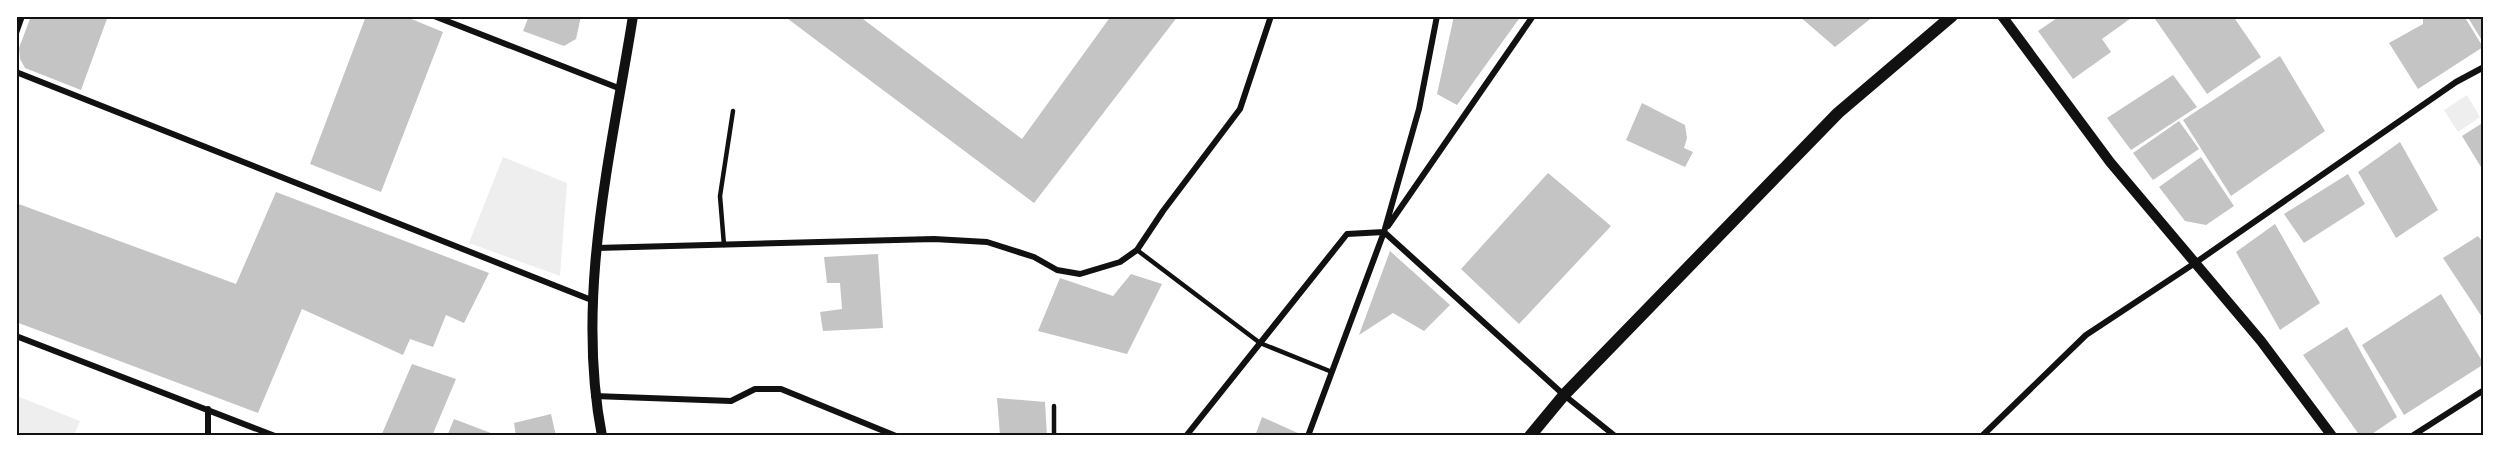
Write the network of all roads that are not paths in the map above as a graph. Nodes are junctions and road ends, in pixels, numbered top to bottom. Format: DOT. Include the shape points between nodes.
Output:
graph roads {
  1 [pos="22,16"];
  2 [pos="434,16"];
  3 [pos="633,16"];
  4 [pos="1271,16"];
  5 [pos="1437,16"];
  6 [pos="1533,16"];
  7 [pos="1952,16"];
  8 [pos="2002,16"];
  9 [pos="16,33"];
  10 [pos="2484,67"];
  11 [pos="16,72"];
  12 [pos="621,89"];
  13 [pos="733,111"];
  14 [pos="1384,232"];
  15 [pos="724,245"];
  16 [pos="595,248"];
  17 [pos="1137,250"];
  18 [pos="2195,263"];
  19 [pos="594,302"];
  20 [pos="16,336"];
  21 [pos="1260,343"];
  22 [pos="1332,372"];
  23 [pos="2484,390"];
  24 [pos="1564,395"];
  25 [pos="594,396"];
  26 [pos="1054,406"];
  27 [pos="208,410"];
  28 [pos="208,435"];
  29 [pos="275,435"];
  30 [pos="602,435"];
  31 [pos="896,435"];
  32 [pos="1054,435"];
  33 [pos="1186,435"];
  34 [pos="1308,435"];
  35 [pos="1530,435"];
  36 [pos="1615,435"];
  37 [pos="1982,435"];
  38 [pos="2332,435"];
  39 [pos="2412,435"];
  1 -- 9 [label="street"];
  2 -- 12 [label="street"];
  3 -- 12 [label="street"];
  4 -- 17 [label="street" via="1240,109"];
  5 -- 14 [label="street" via="1419,109"];
  6 -- 14 [label="street"];
  7 -- 24 [label="main road" via="1838,113"];
  8 -- 18 [label="street" via="2110,162"];
  10 -- 18 [label="street" via="2456,82"];
  11 -- 19 [label="street"];
  12 -- 16 [label="street"];
  13 -- 15 [label="lane" via="720,195"];
  14 -- 21 [label="street" via="1347,234"];
  14 -- 22 [label="street"];
  14 -- 24 [label="street"];
  15 -- 16 [label="street"];
  15 -- 17 [label="street" via="915,239 987,242 1057,270 1080,274 1120,262"];
  16 -- 19 [label="street"];
  17 -- 21 [label="lane"];
  18 -- 37 [label="street" via="2086,335"];
  18 -- 38 [label="street" via="2261,341"];
  19 -- 25 [label="street"];
  20 -- 27 [label="street"];
  21 -- 22 [label="lane"];
  21 -- 33 [label="street"];
  22 -- 34 [label="street"];
  23 -- 39 [label="street"];
  24 -- 35 [label="main road"];
  24 -- 36 [label="street"];
  25 -- 30 [label="street"];
  25 -- 31 [label="street" via="732,401 755,389 781,389"];
  26 -- 32 [label="lane"];
  27 -- 28 [label="street"];
  27 -- 29 [label="street"];
}
